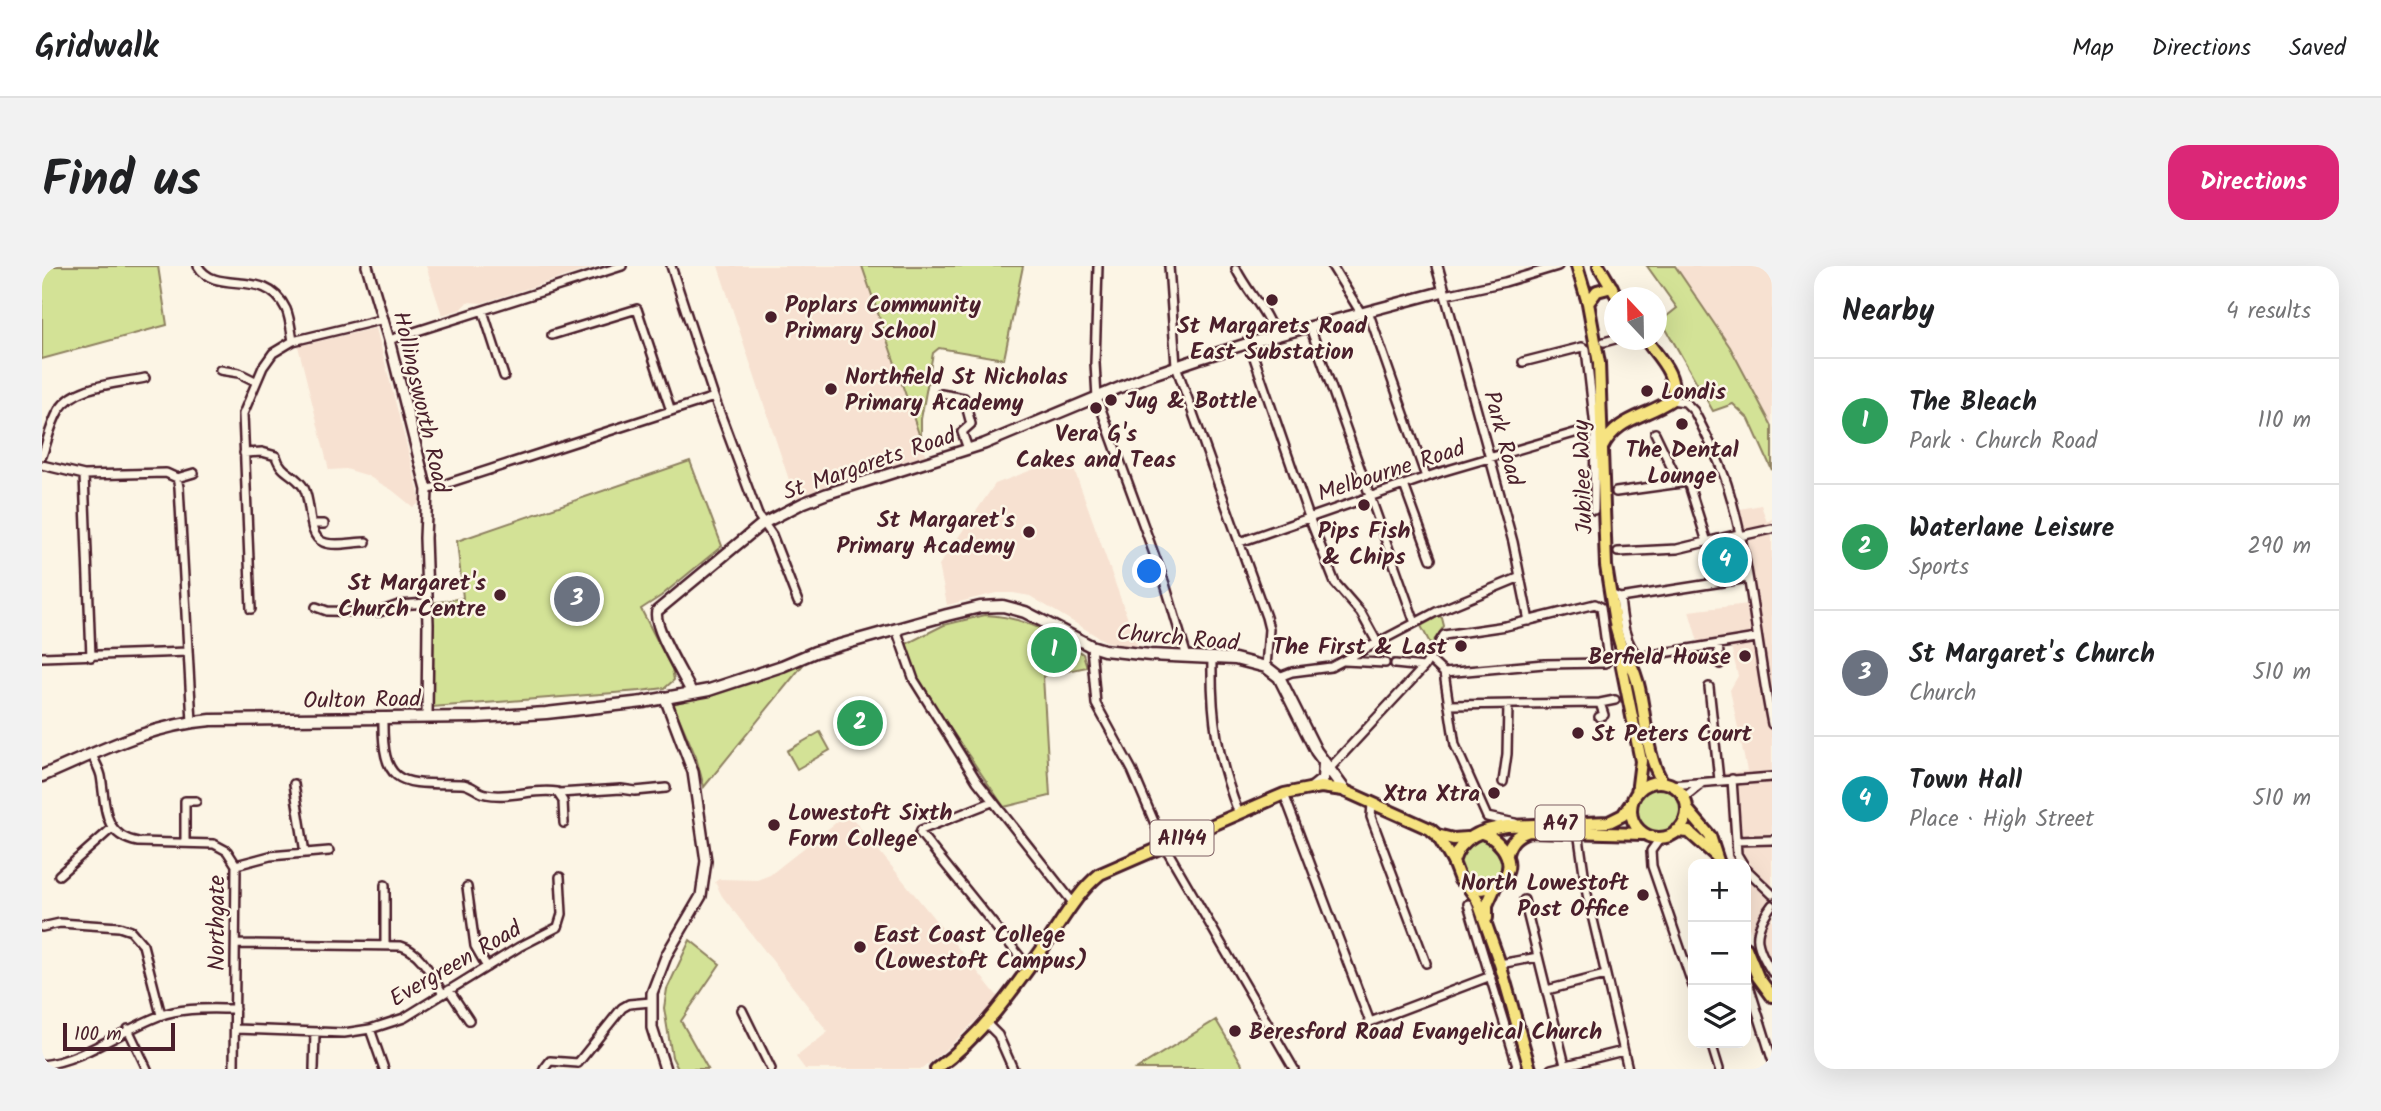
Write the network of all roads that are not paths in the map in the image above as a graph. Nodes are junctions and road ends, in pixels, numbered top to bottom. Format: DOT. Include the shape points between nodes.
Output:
graph roads {
  1 [pos="198,266"];
  2 [pos="367,266"];
  3 [pos="622,266"];
  4 [pos="671,266"];
  5 [pos="1098,266"];
  6 [pos="1169,266"];
  7 [pos="1332,266"];
  8 [pos="1437,266"];
  9 [pos="1558,266"];
  10 [pos="1577,266"];
  11 [pos="1600,266"];
  12 [pos="1236,269"];
  13 [pos="1612,287"];
  14 [pos="1604,289"];
  15 [pos="1444,293"];
  16 [pos="1588,303"];
  17 [pos="483,311"];
  18 [pos="1364,312"];
  19 [pos="384,319"];
  20 [pos="1310,327"];
  21 [pos="552,335"];
  22 [pos="1275,336"];
  23 [pos="389,340"];
  24 [pos="293,341"];
  25 [pos="1249,343"];
  26 [pos="1653,350"];
  27 [pos="1523,362"];
  28 [pos="1176,366"];
  29 [pos="220,370"];
  30 [pos="504,376"];
  31 [pos="145,378"];
  32 [pos="255,381"];
  33 [pos="941,394"];
  34 [pos="714,397"];
  35 [pos="1097,398"];
  36 [pos="1671,400"];
  37 [pos="1601,409"];
  38 [pos="671,411"];
  39 [pos="1626,421"];
  40 [pos="1595,428"];
  41 [pos="1654,433"];
  42 [pos="1602,448"];
  43 [pos="968,449"];
  44 [pos="244,453"];
  45 [pos="42,456"];
  46 [pos="1490,457"];
  47 [pos="42,465"];
  48 [pos="194,473"];
  49 [pos="84,475"];
  50 [pos="1426,477"];
  51 [pos="177,478"];
  52 [pos="1679,483"];
  53 [pos="1404,485"];
  54 [pos="427,490"];
  55 [pos="1616,492"];
  56 [pos="1370,496"];
  57 [pos="1594,510"];
  58 [pos="1309,517"];
  59 [pos="312,524"];
  60 [pos="324,524"];
  61 [pos="762,524"];
  62 [pos="1772,529"];
  63 [pos="1740,535"];
  64 [pos="366,542"];
  65 [pos="1240,542"];
  66 [pos="1707,542"];
  67 [pos="1618,552"];
  68 [pos="1431,559"];
  69 [pos="1518,578"];
  70 [pos="1748,578"];
  71 [pos="1615,596"];
  72 [pos="798,602"];
  73 [pos="427,603"];
  74 [pos="316,607"];
  75 [pos="251,609"];
  76 [pos="1529,621"];
  77 [pos="1415,623"];
  78 [pos="896,629"];
  79 [pos="1756,638"];
  80 [pos="1378,643"];
  81 [pos="1718,643"];
  82 [pos="1091,646"];
  83 [pos="1622,650"];
  84 [pos="188,652"];
  85 [pos="42,657"];
  86 [pos="91,657"];
  87 [pos="1188,657"];
  88 [pos="1639,657"];
  89 [pos="1212,658"];
  90 [pos="1430,660"];
  91 [pos="1344,661"];
  92 [pos="1385,663"];
  93 [pos="1395,664"];
  94 [pos="1720,664"];
  95 [pos="1266,667"];
  96 [pos="1424,667"];
  97 [pos="1632,667"];
  98 [pos="1444,673"];
  99 [pos="1279,677"];
  100 [pos="1709,687"];
  101 [pos="692,693"];
  102 [pos="665,698"];
  103 [pos="1615,701"];
  104 [pos="1600,703"];
  105 [pos="1449,705"];
  106 [pos="1508,705"];
  107 [pos="427,716"];
  108 [pos="1599,717"];
  109 [pos="383,719"];
  110 [pos="192,722"];
  111 [pos="1772,724"];
  112 [pos="92,755"];
  113 [pos="1326,767"];
  114 [pos="42,776"];
  115 [pos="1772,777"];
  116 [pos="1732,779"];
  117 [pos="1720,780"];
  118 [pos="1705,781"];
  119 [pos="1503,782"];
  120 [pos="1667,783"];
  121 [pos="294,784"];
  122 [pos="666,788"];
  123 [pos="1312,788"];
  124 [pos="1346,792"];
  125 [pos="559,793"];
  126 [pos="1284,794"];
  127 [pos="1634,798"];
  128 [pos="196,801"];
  129 [pos="992,802"];
  130 [pos="1372,803"];
  131 [pos="1686,805"];
  132 [pos="1239,814"];
  133 [pos="564,823"];
  134 [pos="1524,825"];
  135 [pos="112,828"];
  136 [pos="1578,831"];
  137 [pos="1676,831"];
  138 [pos="1482,833"];
  139 [pos="1643,834"];
  140 [pos="1437,835"];
  141 [pos="1467,838"];
  142 [pos="1661,838"];
  143 [pos="1772,840"];
  144 [pos="1736,841"];
  145 [pos="185,842"];
  146 [pos="1164,845"];
  147 [pos="329,851"];
  148 [pos="304,853"];
  149 [pos="1507,854"];
  150 [pos="1716,859"];
  151 [pos="1717,859"];
  152 [pos="1740,859"];
  153 [pos="1453,862"];
  154 [pos="236,865"];
  155 [pos="1751,874"];
  156 [pos="59,875"];
  157 [pos="560,877"];
  158 [pos="385,885"];
  159 [pos="1496,885"];
  160 [pos="467,887"];
  161 [pos="1469,888"];
  162 [pos="1772,894"];
  163 [pos="1524,901"];
  164 [pos="1074,904"];
  165 [pos="1468,904"];
  166 [pos="1772,905"];
  167 [pos="42,927"];
  168 [pos="1487,927"];
  169 [pos="236,944"];
  170 [pos="385,945"];
  171 [pos="1538,957"];
  172 [pos="1751,960"];
  173 [pos="1426,963"];
  174 [pos="1500,964"];
  175 [pos="487,967"];
  176 [pos="1029,968"];
  177 [pos="1772,972"];
  178 [pos="1605,975"];
  179 [pos="1490,976"];
  180 [pos="1693,985"];
  181 [pos="1749,985"];
  182 [pos="1547,990"];
  183 [pos="446,992"];
  184 [pos="1772,996"];
  185 [pos="650,1003"];
  186 [pos="235,1009"];
  187 [pos="742,1010"];
  188 [pos="161,1015"];
  189 [pos="470,1020"];
  190 [pos="986,1023"];
  191 [pos="128,1029"];
  192 [pos="236,1029"];
  193 [pos="370,1029"];
  194 [pos="315,1032"];
  195 [pos="1713,1048"];
  196 [pos="1623,1051"];
  197 [pos="1772,1059"];
  198 [pos="42,1065"];
  199 [pos="1565,1065"];
  200 [pos="580,1066"];
  201 [pos="147,1069"];
  202 [pos="234,1069"];
  203 [pos="314,1069"];
  204 [pos="384,1069"];
  205 [pos="544,1069"];
  206 [pos="665,1069"];
  207 [pos="771,1069"];
  208 [pos="936,1069"];
  209 [pos="1013,1069"];
  210 [pos="1294,1069"];
  211 [pos="1514,1069"];
  212 [pos="1530,1069"];
  213 [pos="1551,1069"];
  214 [pos="1628,1069"];
  215 [pos="1719,1069"];
  1 -- 24 [label="street" via="217,280 252,281 269,288 287,310"];
  2 -- 19 [label="street, Hollingsworth Road"];
  3 -- 17 [label="street"];
  4 -- 34 [label="street"];
  5 -- 35 [label="street"];
  6 -- 28 [label="street"];
  7 -- 18 [label="street"];
  8 -- 15 [label="street, Park Road"];
  9 -- 15 [label="street"];
  10 -- 16 [label="main road, Jubilee Way"];
  11 -- 13 [label="main road"];
  12 -- 22 [label="street" via="1270,319"];
  14 -- 16 [label="main road" via="1597,290"];
  15 -- 18 [label="street, St Margarets Road"];
  15 -- 46 [label="street, Park Road"];
  16 -- 37 [label="main road, Jubilee Way" via="1600,363"];
  17 -- 23 [label="street"];
  17 -- 30 [label="street"];
  18 -- 20 [label="street, St Margarets Road"];
  18 -- 50 [label="street"];
  19 -- 23 [label="street, Hollingsworth Road"];
  19 -- 24 [label="street"];
  20 -- 22 [label="street, St Margarets Road"];
  20 -- 56 [label="street"];
  21 -- 38 [label="street" via="637,309"];
  22 -- 25 [label="street, St Margarets Road"];
  23 -- 54 [label="street, Hollingsworth Road"];
  24 -- 32 [label="street" via="273,353"];
  25 -- 28 [label="street, St Margarets Road"];
  25 -- 58 [label="street"];
  26 -- 36 [label="main road" via="1672,379"];
  27 -- 40 [label="street" via="1585,348"];
  28 -- 35 [label="street, St Margarets Road"];
  28 -- 65 [label="street"];
  29 -- 32 [label="street"];
  31 -- 45 [label="street" via="70,398 58,411"];
  32 -- 44 [label="street" via="243,414"];
  33 -- 43 [label="street" via="964,398 971,424 962,432"];
  34 -- 38 [label="street"];
  34 -- 61 [label="street"];
  35 -- 43 [label="street, St Margarets Road"];
  35 -- 87 [label="street"];
  36 -- 39 [label="main road"];
  36 -- 63 [label="street" via="1685,402 1694,411 1727,483"];
  37 -- 39 [label="main road" via="1612,422"];
  37 -- 42 [label="main road, Jubilee Way"];
  38 -- 54 [label="street"];
  39 -- 42 [label="main road"];
  40 -- 46 [label="street, Melbourne Road"];
  40 -- 57 [label="street"];
  41 -- 52 [label="street"];
  42 -- 71 [label="main road, Jubilee Way" via="1604,520"];
  43 -- 61 [label="street, St Margarets Road" via="826,494"];
  44 -- 59 [label="street" via="276,456 279,466 304,488"];
  44 -- 75 [label="street"];
  46 -- 50 [label="street, Melbourne Road"];
  46 -- 69 [label="street, Park Road"];
  47 -- 49 [label="street"];
  48 -- 51 [label="street"];
  49 -- 51 [label="street" via="166,473"];
  49 -- 86 [label="street"];
  50 -- 53 [label="street, Melbourne Road"];
  51 -- 84 [label="street"];
  52 -- 55 [label="street"];
  52 -- 66 [label="street" via="1690,485"];
  53 -- 56 [label="street, Melbourne Road"];
  53 -- 68 [label="street"];
  54 -- 73 [label="street, Hollingsworth Road"];
  56 -- 58 [label="street, Melbourne Road"];
  56 -- 77 [label="street"];
  58 -- 65 [label="street, Melbourne Road"];
  58 -- 80 [label="street" via="1335,583 1361,613"];
  59 -- 60 [label="street"];
  59 -- 64 [label="street" via="313,534 324,543"];
  61 -- 72 [label="street" via="772,535"];
  61 -- 101 [label="street, St Margarets Road" via="656,611 660,630"];
  62 -- 63 [label="street"];
  63 -- 66 [label="street"];
  63 -- 70 [label="street"];
  65 -- 95 [label="street" via="1269,629"];
  66 -- 67 [label="street" via="1677,549"];
  69 -- 76 [label="street, Park Road"];
  69 -- 77 [label="street"];
  70 -- 71 [label="street"];
  70 -- 79 [label="street"];
  71 -- 83 [label="main road, Jubilee Way"];
  71 -- 88 [label="street"];
  73 -- 74 [label="street" via="379,612"];
  73 -- 107 [label="street, Hollingsworth Road"];
  76 -- 90 [label="street" via="1444,635"];
  76 -- 98 [label="street" via="1598,604 1608,660"];
  77 -- 80 [label="street"];
  78 -- 82 [label="main road, Church Road" via="980,607 1003,606 1025,612"];
  78 -- 101 [label="main road, Church Road"];
  78 -- 129 [label="street" via="914,680"];
  79 -- 81 [label="street"];
  79 -- 111 [label="street"];
  80 -- 91 [label="street"];
  81 -- 88 [label="street"];
  81 -- 94 [label="street"];
  82 -- 87 [label="main road, Church Road" via="1121,653"];
  82 -- 146 [label="street" via="1096,704 1132,770"];
  83 -- 97 [label="main road, Jubilee Way"];
  83 -- 127 [label="main road, Jubilee Way" via="1641,761"];
  84 -- 86 [label="street"];
  84 -- 110 [label="street"];
  85 -- 86 [label="street"];
  87 -- 89 [label="main road, Church Road"];
  88 -- 97 [label="street"];
  89 -- 95 [label="main road, Church Road"];
  89 -- 132 [label="street" via="1218,751"];
  90 -- 96 [label="street"];
  90 -- 98 [label="street"];
  91 -- 92 [label="street"];
  91 -- 99 [label="street"];
  93 -- 96 [label="street"];
  95 -- 99 [label="main road, Church Road"];
  96 -- 113 [label="street"];
  97 -- 120 [label="main road, Jubilee Way" via="1652,761"];
  98 -- 105 [label="street"];
  99 -- 113 [label="main road"];
  100 -- 117 [label="street"];
  101 -- 102 [label="main road, Oulton Road"];
  102 -- 107 [label="main road, Oulton Road" via="546,713"];
  102 -- 185 [label="street" via="697,791 706,861 701,896 667,954"];
  103 -- 104 [label="street"];
  104 -- 106 [label="street"];
  104 -- 108 [label="street" via="1604,715"];
  105 -- 106 [label="street"];
  105 -- 134 [label="street" via="1455,745 1487,817"];
  106 -- 119 [label="street"];
  107 -- 109 [label="main road, Oulton Road"];
  109 -- 110 [label="main road, Oulton Road"];
  109 -- 125 [label="street" via="386,761 405,781 466,784 486,795"];
  110 -- 112 [label="main road, Oulton Road" via="145,733"];
  112 -- 114 [label="main road, Oulton Road"];
  112 -- 135 [label="street"];
  113 -- 123 [label="main road" via="1323,779"];
  113 -- 124 [label="main road"];
  115 -- 116 [label="street"];
  116 -- 117 [label="street"];
  116 -- 144 [label="street"];
  117 -- 118 [label="street"];
  118 -- 120 [label="street"];
  118 -- 131 [label="street" via="1686,796"];
  120 -- 127 [label="main road" via="1648,785"];
  120 -- 131 [label="main road" via="1678,790"];
  121 -- 148 [label="street"];
  122 -- 125 [label="street"];
  123 -- 124 [label="main road, A1144"];
  123 -- 126 [label="main road, A1144"];
  124 -- 130 [label="main road, A1144"];
  125 -- 133 [label="street"];
  126 -- 132 [label="main road, A1144"];
  126 -- 179 [label="street" via="1370,1022"];
  127 -- 134 [label="main road, A47" via="1623,815 1609,822"];
  127 -- 139 [label="main road" via="1632,819"];
  128 -- 145 [label="street" via="181,801"];
  129 -- 164 [label="street"];
  129 -- 176 [label="street" via="920,833"];
  130 -- 140 [label="main road, A1144"];
  130 -- 173 [label="street" via="1371,817"];
  131 -- 137 [label="main road" via="1682,827"];
  131 -- 151 [label="main road" via="1710,836"];
  132 -- 146 [label="main road, A1144"];
  134 -- 138 [label="main road, A47"];
  135 -- 145 [label="street, Northgate" via="130,840"];
  135 -- 156 [label="street"];
  136 -- 139 [label="main road, A47"];
  136 -- 149 [label="main road, A47" via="1523,833 1509,845"];
  136 -- 178 [label="street"];
  137 -- 142 [label="main road"];
  137 -- 150 [label="main road" via="1689,832"];
  138 -- 141 [label="main road"];
  138 -- 149 [label="main road" via="1499,841"];
  139 -- 142 [label="main road"];
  140 -- 141 [label="main road, A1144"];
  140 -- 153 [label="main road, A1144"];
  141 -- 153 [label="main road"];
  142 -- 180 [label="street" via="1650,857"];
  143 -- 144 [label="street"];
  144 -- 152 [label="street"];
  145 -- 154 [label="street, Northgate" via="221,847"];
  146 -- 164 [label="main road, A1144" via="1100,874"];
  146 -- 210 [label="street"];
  147 -- 148 [label="street"];
  148 -- 154 [label="street"];
  149 -- 159 [label="main road" via="1505,874"];
  153 -- 161 [label="main road"];
  154 -- 169 [label="street, Northgate"];
  155 -- 162 [label="street"];
  157 -- 175 [label="street, Evergreen Road" via="558,927"];
  158 -- 170 [label="street"];
  159 -- 161 [label="main road"];
  159 -- 168 [label="main road" via="1487,905"];
  160 -- 175 [label="street" via="475,946"];
  161 -- 168 [label="main road"];
  163 -- 171 [label="street"];
  164 -- 176 [label="main road, A1144"];
  165 -- 179 [label="street"];
  166 -- 177 [label="street" via="1756,936"];
  167 -- 188 [label="street" via="60,923 131,931 143,946"];
  168 -- 174 [label="main road"];
  169 -- 170 [label="street"];
  169 -- 186 [label="street, Northgate"];
  170 -- 183 [label="street" via="411,949"];
  171 -- 174 [label="street"];
  171 -- 182 [label="street"];
  172 -- 184 [label="main road"];
  174 -- 212 [label="main road"];
  175 -- 183 [label="street, Evergreen Road"];
  176 -- 190 [label="main road, A1144"];
  178 -- 182 [label="street"];
  178 -- 196 [label="street"];
  179 -- 211 [label="street" via="1517,1065"];
  181 -- 197 [label="street"];
  182 -- 199 [label="street"];
  183 -- 189 [label="street"];
  183 -- 193 [label="street, Evergreen Road" via="404,1018"];
  185 -- 200 [label="street" via="622,1008"];
  185 -- 206 [label="street" via="652,1028"];
  186 -- 188 [label="street"];
  186 -- 192 [label="street, Northgate"];
  187 -- 207 [label="street"];
  188 -- 191 [label="street"];
  190 -- 208 [label="main road, A1144"];
  190 -- 209 [label="street" via="998,1035"];
  191 -- 198 [label="street" via="72,1058"];
  191 -- 201 [label="street"];
  192 -- 194 [label="street, Evergreen Road"];
  192 -- 202 [label="street, Northgate"];
  193 -- 194 [label="street, Evergreen Road"];
  193 -- 204 [label="street"];
  194 -- 203 [label="street"];
  195 -- 215 [label="street"];
  196 -- 199 [label="street"];
  196 -- 214 [label="street"];
  199 -- 213 [label="street"];
  200 -- 205 [label="street" via="550,1061"];
}
